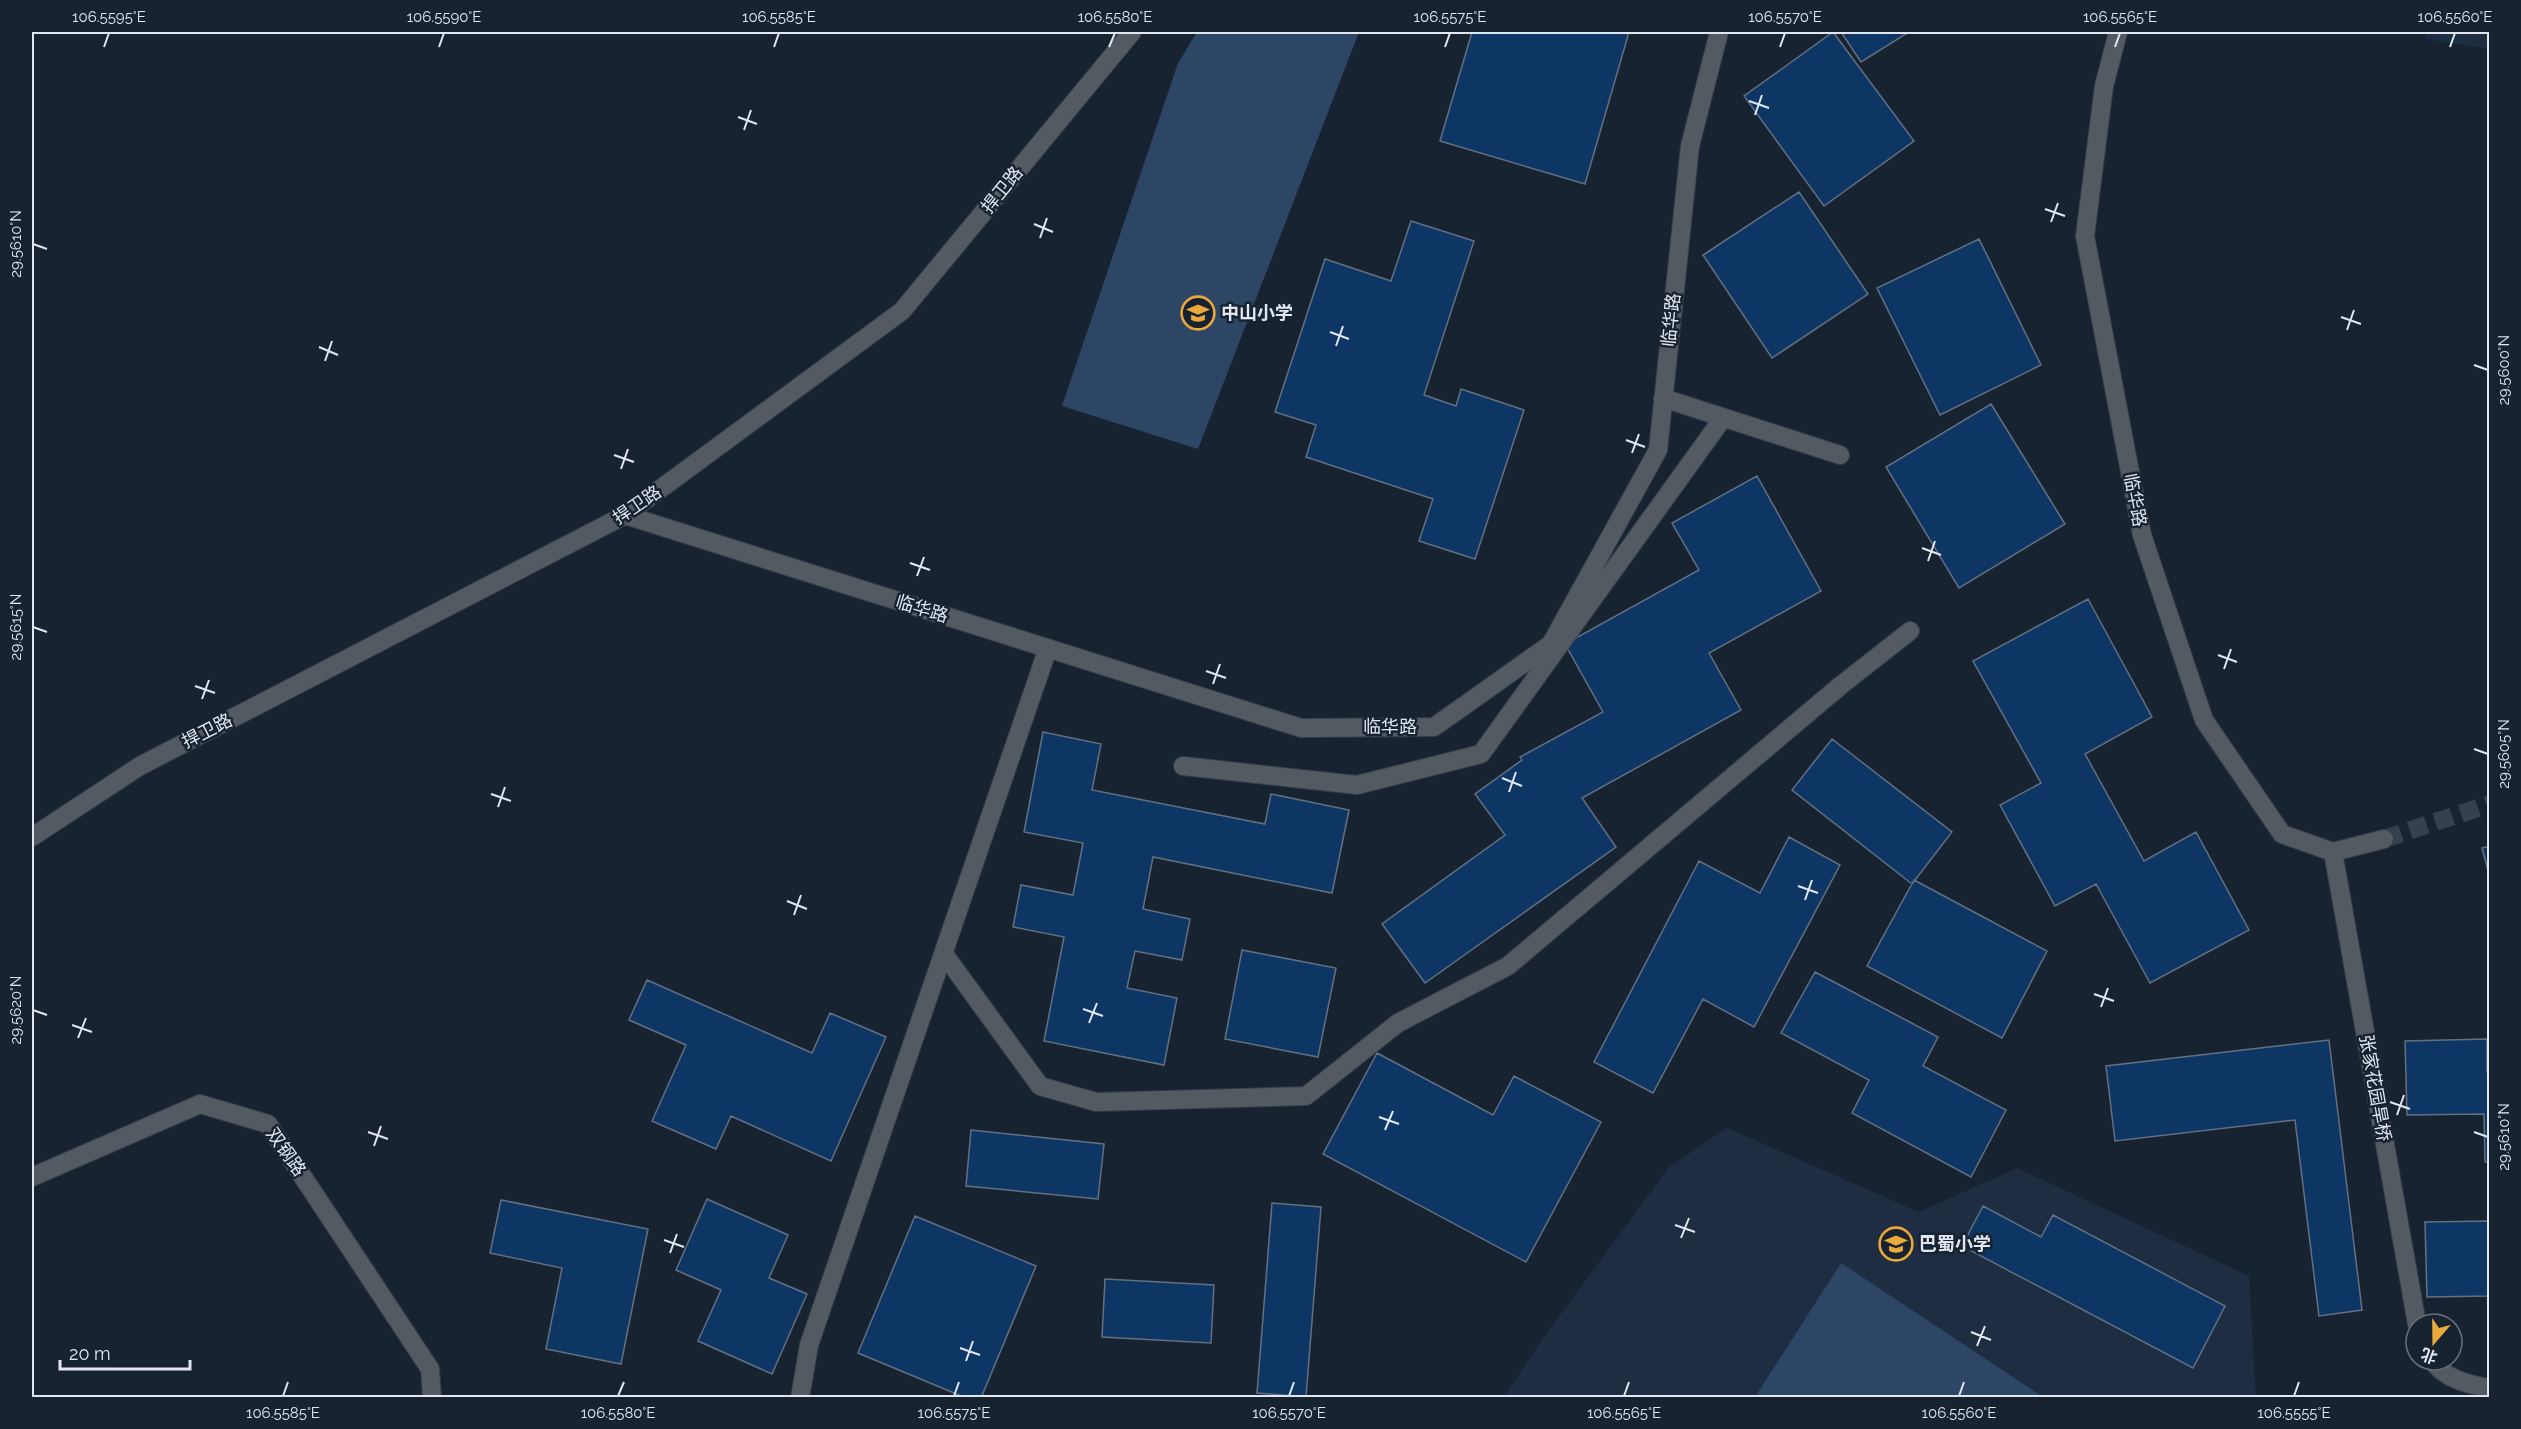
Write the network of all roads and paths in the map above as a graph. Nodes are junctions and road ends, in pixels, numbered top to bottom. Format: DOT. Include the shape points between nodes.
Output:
graph roads {
  1 [pos="1132,32"];
  2 [pos="1719,32"];
  3 [pos="2118,32"];
  4 [pos="1663,398"];
  5 [pos="1723,418"];
  6 [pos="1840,455"];
  7 [pos="625,515"];
  8 [pos="1911,631"];
  9 [pos="1048,648"];
  10 [pos="1183,766"];
  11 [pos="32,837"];
  12 [pos="2384,839"];
  13 [pos="2333,852"];
  14 [pos="944,954"];
  15 [pos="32,1177"];
  16 [pos="2414,1312"];
  17 [pos="2445,1372"];
  18 [pos="2490,1388"];
  19 [pos="432,1398"];
  20 [pos="800,1398"];
  1 -- 7 [label="street, 捍卫路" via="902,311"];
  2 -- 4 [label="street, 临华路" via="1690,146"];
  3 -- 13 [label="street, 临华路" via="2104,86 2085,236 2141,529 2204,720 2282,834"];
  4 -- 5 [label="street"];
  4 -- 9 [label="street, 临华路" via="1658,450 1551,644 1434,727 1301,728"];
  5 -- 6 [label="street"];
  5 -- 10 [label="street" via="1481,754 1358,785"];
  7 -- 9 [label="street, 临华路"];
  7 -- 11 [label="street, 捍卫路" via="140,766"];
  8 -- 14 [label="street" via="1822,701 1508,966 1398,1023 1306,1096 1095,1102 1040,1086"];
  9 -- 14 [label="street"];
  12 -- 13 [label="street"];
  13 -- 16 [label="street, 张家花园旱桥"];
  14 -- 20 [label="street" via="809,1345"];
  15 -- 19 [label="street, 双钢路" via="200,1104 268,1124 430,1370"];
  17 -- 18 [label="street" via="2465,1384"];
}
